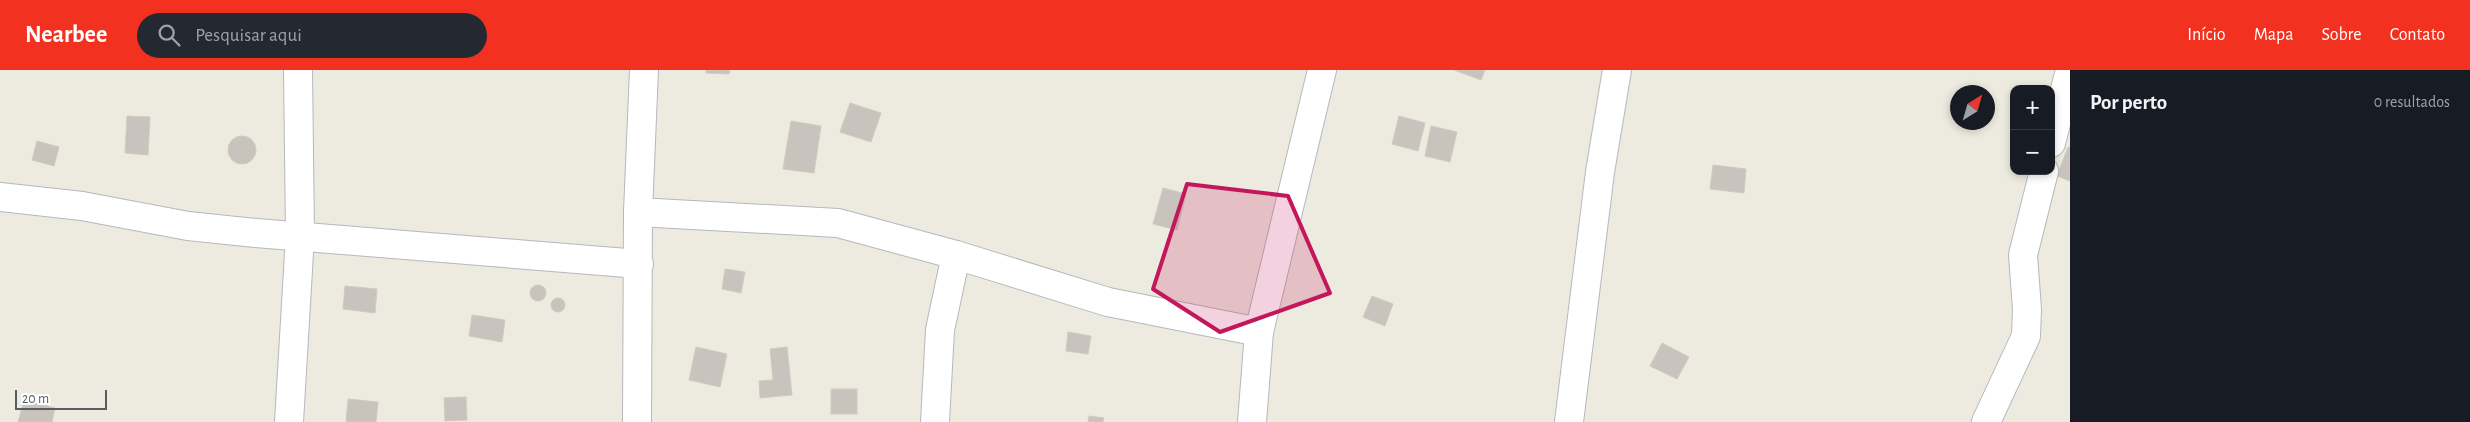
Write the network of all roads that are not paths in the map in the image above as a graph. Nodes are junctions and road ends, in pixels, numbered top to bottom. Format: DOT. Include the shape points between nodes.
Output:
graph roads {
  1 [pos="298,70"];
  2 [pos="644,70"];
  3 [pos="1322,70"];
  4 [pos="1617,70"];
  5 [pos="2070,70"];
  6 [pos="2054,130"];
  7 [pos="2043,175"];
  8 [pos="0,197"];
  9 [pos="638,212"];
  10 [pos="300,236"];
  11 [pos="956,255"];
  12 [pos="640,264"];
  13 [pos="1259,332"];
  14 [pos="289,422"];
  15 [pos="637,422"];
  16 [pos="935,422"];
  17 [pos="1252,422"];
  18 [pos="1569,422"];
  19 [pos="1986,422"];
  1 -- 10 [label="street"];
  2 -- 9 [label="street"];
  3 -- 13 [label="street"];
  4 -- 18 [label="street" via="1600,172"];
  5 -- 6 [label="street"];
  7 -- 19 [label="street" via="2023,255 2026,336"];
  8 -- 10 [label="street" via="82,206 188,226"];
  9 -- 11 [label="street" via="838,223"];
  9 -- 12 [label="street"];
  10 -- 12 [label="street"];
  10 -- 14 [label="street"];
  11 -- 13 [label="street" via="1108,302"];
  11 -- 16 [label="street" via="940,330"];
  12 -- 15 [label="street"];
  13 -- 17 [label="street"];
}
